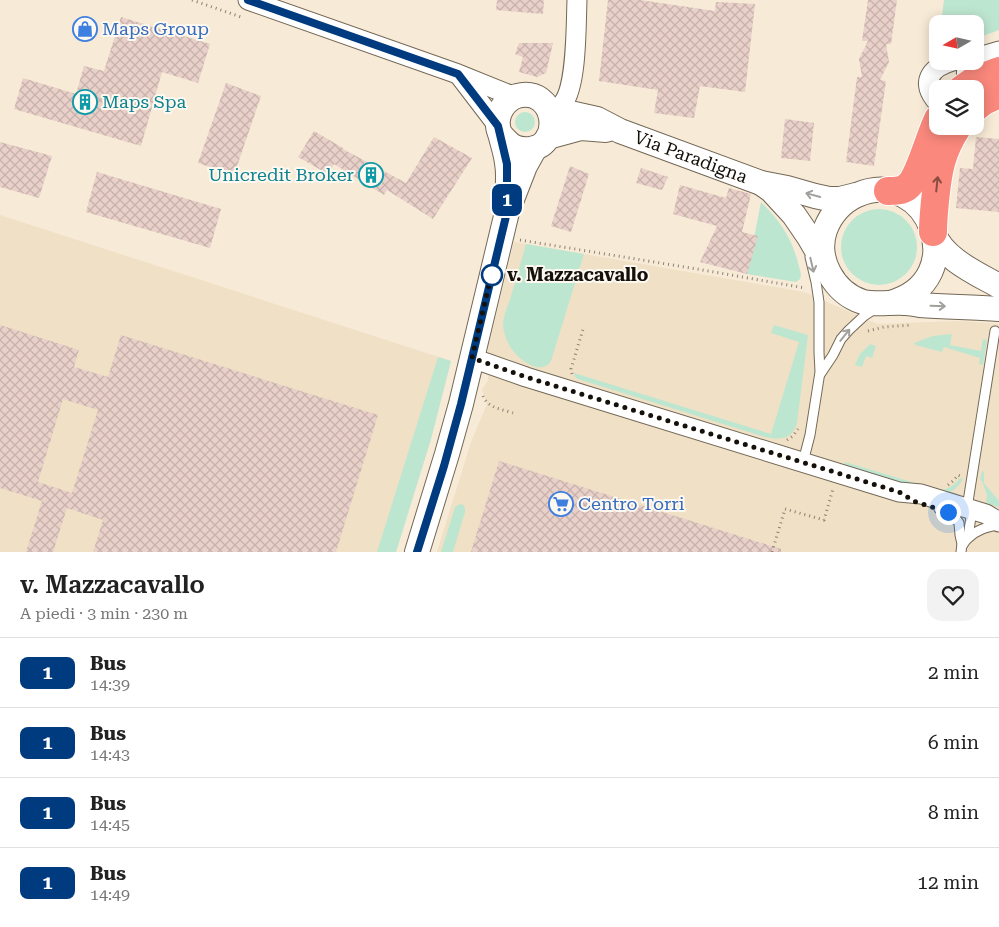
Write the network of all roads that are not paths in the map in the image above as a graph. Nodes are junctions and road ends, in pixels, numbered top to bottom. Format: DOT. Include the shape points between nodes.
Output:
graph roads {
  1 [pos="248,0"];
  2 [pos="576,0"];
  3 [pos="999,51"];
  4 [pos="984,55"];
  5 [pos="936,70"];
  6 [pos="999,71"];
  7 [pos="458,74"];
  8 [pos="977,80"];
  9 [pos="570,87"];
  10 [pos="929,90"];
  11 [pos="999,94"];
  12 [pos="515,97"];
  13 [pos="984,101"];
  14 [pos="546,107"];
  15 [pos="597,119"];
  16 [pos="499,131"];
  17 [pos="620,131"];
  18 [pos="931,135"];
  19 [pos="949,135"];
  20 [pos="541,143"];
  21 [pos="761,183"];
  22 [pos="888,191"];
  23 [pos="860,194"];
  24 [pos="507,212"];
  25 [pos="797,219"];
  26 [pos="934,232"];
  27 [pos="827,271"];
  28 [pos="999,286"];
  29 [pos="890,303"];
  30 [pos="997,320"];
  31 [pos="472,358"];
  32 [pos="820,376"];
  33 [pos="803,462"];
  34 [pos="899,492"];
  35 [pos="970,509"];
  36 [pos="999,524"];
  37 [pos="963,546"];
  38 [pos="417,552"];
  1 -- 7 [label="street, Via Paradigna"];
  2 -- 9 [label="street"];
  2 -- 14 [label="street" via="563,75"];
  3 -- 4 [label="street"];
  5 -- 10 [label="street" via="928,81"];
  6 -- 8 [label="highway"];
  7 -- 12 [label="street, Via Paradigna"];
  7 -- 16 [label="street, Via Paradigna"];
  9 -- 14 [label="street" via="563,103"];
  9 -- 15 [label="street, Via Paradigna" via="581,109"];
  11 -- 13 [label="highway"];
  12 -- 14 [label="street, Via Paradigna" via="532,96"];
  12 -- 16 [label="street" via="505,104 499,115"];
  14 -- 15 [label="street, Via Paradigna"];
  14 -- 20 [label="street" via="552,124"];
  15 -- 17 [label="street, Via Paradigna"];
  16 -- 20 [label="street, Via Paradigna" via="510,146 521,150"];
  16 -- 24 [label="street" via="507,164"];
  17 -- 20 [label="street, Via Paradigna" via="581,128"];
  17 -- 21 [label="street, Via Paradigna"];
  18 -- 22 [label="highway" via="910,184 902,190"];
  26 -- 19 [label="highway, one-way" via="939,166"];
  20 -- 24 [label="street" via="525,166"];
  23 -- 21 [label="street, Via Paradigna, one-way" via="829,199"];
  21 -- 25 [label="street, Via Paradigna"];
  22 -- 23 [label="street, Via Paradigna"];
  22 -- 26 [label="street, Via Paradigna" via="913,202 926,216"];
  23 -- 27 [label="street, Via Paradigna" via="837,209 827,225 822,243"];
  24 -- 31 [label="street"];
  25 -- 27 [label="street, Via Paradigna"];
  25 -- 32 [label="lane, one-way" via="818,292"];
  26 -- 28 [label="street, Via Paradigna" via="947,254"];
  26 -- 29 [label="street" via="934,260 927,277 907,296"];
  27 -- 29 [label="street, Via Paradigna" via="853,298 871,303"];
  29 -- 30 [label="street, Via Paradigna, one-way" via="921,305"];
  32 -- 29 [label="lane, one-way" via="850,329 872,310"];
  30 -- 35 [label="lane"];
  31 -- 33 [label="street"];
  31 -- 38 [label="street"];
  32 -- 33 [label="lane"];
  33 -- 34 [label="street"];
  34 -- 35 [label="street"];
  34 -- 37 [label="lane" via="916,502 952,514 959,523"];
  35 -- 36 [label="street" via="988,515"];
  35 -- 37 [label="lane" via="968,535"];
  36 -- 37 [label="lane" via="976,532"];
}
